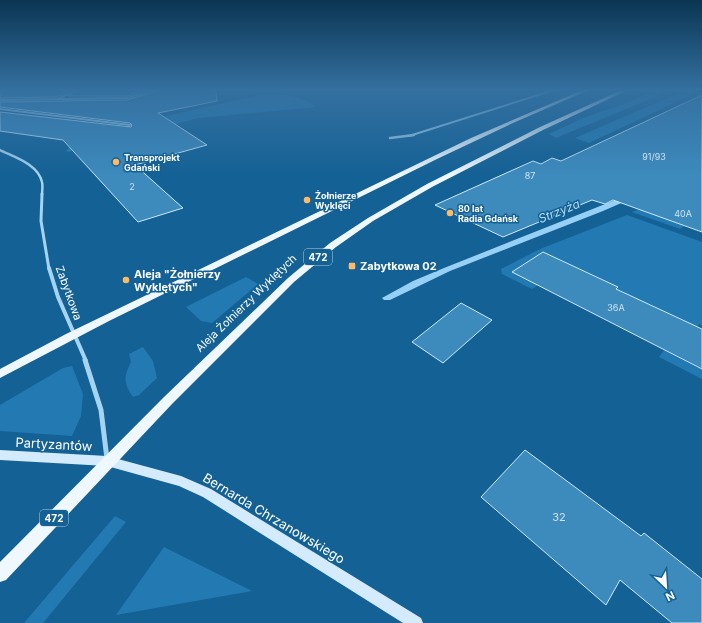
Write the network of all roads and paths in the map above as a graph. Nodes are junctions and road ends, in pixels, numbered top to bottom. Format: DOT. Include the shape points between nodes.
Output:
graph roads {
  1 [pos="74,118"];
  2 [pos="467,118"];
  3 [pos="520,118"];
  4 [pos="562,118"];
  5 [pos="130,125"];
  6 [pos="390,138"];
  7 [pos="0,150"];
  8 [pos="74,335"];
  9 [pos="0,374"];
  10 [pos="0,455"];
  11 [pos="107,461"];
  12 [pos="0,574"];
  13 [pos="416,623"];
  1 -- 5 [label="street"];
  2 -- 6 [label="street" via="412,136"];
  3 -- 8 [label="main road"];
  4 -- 11 [label="main road, Aleja Żołnierzy Wyklętych / 472" via="429,186 381,213 333,246 279,292"];
  7 -- 8 [label="street, Zabytkowa" via="28,164 36,171 42,182 41,221 49,270"];
  8 -- 9 [label="main road"];
  8 -- 11 [label="street, Zabytkowa" via="88,366 101,410"];
  10 -- 11 [label="street, Partyzantów"];
  11 -- 12 [label="main road, Aleja Żołnierzy Wyklętych / 472"];
  11 -- 13 [label="street, Bernarda Chrzanowskiego" via="181,481 207,493"];
}
